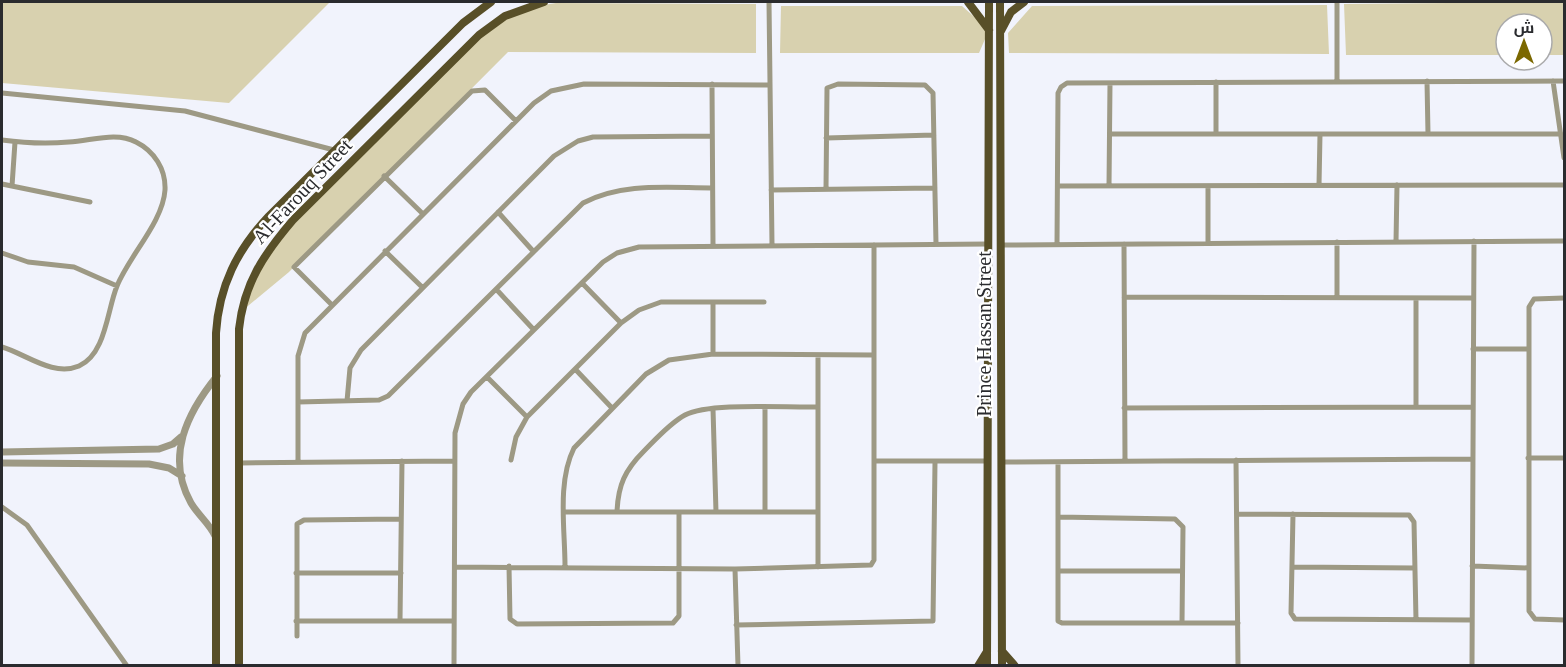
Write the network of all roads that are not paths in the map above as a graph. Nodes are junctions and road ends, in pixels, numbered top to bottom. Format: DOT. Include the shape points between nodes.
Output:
graph roads {
  1 [pos="491,2"];
  2 [pos="544,2"];
  3 [pos="769,2"];
  4 [pos="968,2"];
  5 [pos="989,2"];
  6 [pos="1000,2"];
  7 [pos="1024,2"];
  8 [pos="1336,2"];
  9 [pos="989,30"];
  10 [pos="1000,34"];
  11 [pos="1427,81"];
  12 [pos="1552,81"];
  13 [pos="1564,81"];
  14 [pos="1216,82"];
  15 [pos="1337,82"];
  16 [pos="1110,83"];
  17 [pos="712,84"];
  18 [pos="770,85"];
  19 [pos="2,93"];
  20 [pos="516,121"];
  21 [pos="1110,134"];
  22 [pos="1216,134"];
  23 [pos="1320,134"];
  24 [pos="1428,134"];
  25 [pos="1561,134"];
  26 [pos="934,135"];
  27 [pos="712,136"];
  28 [pos="826,138"];
  29 [pos="2,140"];
  30 [pos="15,142"];
  31 [pos="334,150"];
  32 [pos="1564,158"];
  33 [pos="384,176"];
  34 [pos="2,184"];
  35 [pos="1319,185"];
  36 [pos="1397,185"];
  37 [pos="1564,185"];
  38 [pos="12,186"];
  39 [pos="1058,186"];
  40 [pos="1109,186"];
  41 [pos="1208,186"];
  42 [pos="712,188"];
  43 [pos="935,188"];
  44 [pos="826,189"];
  45 [pos="771,190"];
  46 [pos="90,202"];
  47 [pos="498,212"];
  48 [pos="423,214"];
  49 [pos="1564,240"];
  50 [pos="1474,241"];
  51 [pos="1337,242"];
  52 [pos="1396,242"];
  53 [pos="1208,243"];
  54 [pos="772,244"];
  55 [pos="936,244"];
  56 [pos="988,244"];
  57 [pos="1124,244"];
  58 [pos="713,245"];
  59 [pos="874,245"];
  60 [pos="1001,245"];
  61 [pos="1057,245"];
  62 [pos="386,251"];
  63 [pos="533,251"];
  64 [pos="2,253"];
  65 [pos="582,283"];
  66 [pos="117,285"];
  67 [pos="422,288"];
  68 [pos="496,289"];
  69 [pos="1124,297"];
  70 [pos="1336,297"];
  71 [pos="1416,298"];
  72 [pos="1473,298"];
  73 [pos="1564,298"];
  74 [pos="713,302"];
  75 [pos="764,302"];
  76 [pos="331,304"];
  77 [pos="621,323"];
  78 [pos="534,330"];
  79 [pos="2,347"];
  80 [pos="1473,349"];
  81 [pos="1529,349"];
  82 [pos="712,354"];
  83 [pos="818,355"];
  84 [pos="873,355"];
  85 [pos="576,369"];
  86 [pos="217,376"];
  87 [pos="487,377"];
  88 [pos="347,400"];
  89 [pos="298,402"];
  90 [pos="818,407"];
  91 [pos="1416,407"];
  92 [pos="1473,407"];
  93 [pos="612,408"];
  94 [pos="765,408"];
  95 [pos="1124,408"];
  96 [pos="713,409"];
  97 [pos="527,417"];
  98 [pos="181,437"];
  99 [pos="2,452"];
  100 [pos="1528,458"];
  101 [pos="1564,458"];
  102 [pos="1472,459"];
  103 [pos="511,460"];
  104 [pos="1236,460"];
  105 [pos="402,461"];
  106 [pos="453,461"];
  107 [pos="875,461"];
  108 [pos="988,461"];
  109 [pos="1125,461"];
  110 [pos="298,462"];
  111 [pos="935,462"];
  112 [pos="1001,462"];
  113 [pos="1058,462"];
  114 [pos="2,463"];
  115 [pos="240,463"];
  116 [pos="182,476"];
  117 [pos="2,507"];
  118 [pos="765,511"];
  119 [pos="565,512"];
  120 [pos="617,512"];
  121 [pos="679,512"];
  122 [pos="716,512"];
  123 [pos="817,512"];
  124 [pos="1237,514"];
  125 [pos="1293,514"];
  126 [pos="1058,517"];
  127 [pos="401,519"];
  128 [pos="215,536"];
  129 [pos="509,566"];
  130 [pos="1472,566"];
  131 [pos="454,567"];
  132 [pos="565,567"];
  133 [pos="818,567"];
  134 [pos="1293,567"];
  135 [pos="680,568"];
  136 [pos="1415,568"];
  137 [pos="1528,568"];
  138 [pos="735,569"];
  139 [pos="1058,571"];
  140 [pos="1182,571"];
  141 [pos="296,573"];
  142 [pos="401,573"];
  143 [pos="1416,620"];
  144 [pos="1472,620"];
  145 [pos="1564,620"];
  146 [pos="296,621"];
  147 [pos="400,621"];
  148 [pos="453,621"];
  149 [pos="1182,623"];
  150 [pos="1238,623"];
  151 [pos="736,625"];
  152 [pos="297,636"];
  153 [pos="987,649"];
  154 [pos="1002,651"];
  155 [pos="127,666"];
  156 [pos="216,666"];
  157 [pos="238,666"];
  158 [pos="454,666"];
  159 [pos="738,666"];
  160 [pos="978,666"];
  161 [pos="987,666"];
  162 [pos="1002,666"];
  163 [pos="1015,666"];
  164 [pos="1238,666"];
  165 [pos="1472,666"];
  1 -- 31 [label="main road, Al-Farouq Street" via="463,23"];
  2 -- 115 [label="main road, Al-Farouq Street" via="505,16 479,35 293,220 259,263 246,289 239,329"];
  3 -- 18 [label="street"];
  4 -- 9 [label="main road"];
  5 -- 9 [label="main road, Prince Hassan Street"];
  6 -- 10 [label="main road, Prince Hassan Street"];
  7 -- 10 [label="main road" via="1011,12"];
  8 -- 15 [label="street"];
  9 -- 56 [label="main road, Prince Hassan Street"];
  10 -- 60 [label="main road, Prince Hassan Street"];
  11 -- 12 [label="street"];
  11 -- 15 [label="street"];
  11 -- 24 [label="street"];
  12 -- 13 [label="street"];
  12 -- 25 [label="street"];
  14 -- 15 [label="street"];
  14 -- 16 [label="street"];
  14 -- 22 [label="street"];
  16 -- 21 [label="street"];
  16 -- 39 [label="street" via="1067,83 1060,87"];
  17 -- 18 [label="street"];
  17 -- 20 [label="street" via="573,85 543,96"];
  17 -- 27 [label="street"];
  18 -- 45 [label="street"];
  19 -- 31 [label="street" via="185,111"];
  20 -- 33 [label="street" via="485,90 472,91"];
  20 -- 48 [label="street"];
  21 -- 22 [label="street"];
  21 -- 40 [label="street"];
  22 -- 23 [label="street"];
  23 -- 24 [label="street"];
  23 -- 35 [label="street"];
  24 -- 25 [label="street"];
  25 -- 32 [label="street"];
  26 -- 28 [label="street"];
  26 -- 28 [label="street" via="933,93 925,85 838,84 831,85 825,94"];
  26 -- 43 [label="street"];
  27 -- 42 [label="street"];
  27 -- 47 [label="street" via="607,135 578,141 554,156"];
  28 -- 44 [label="street"];
  29 -- 30 [label="street"];
  30 -- 38 [label="street"];
  30 -- 66 [label="street" via="123,137 144,147 156,159 164,177 162,207"];
  31 -- 86 [label="main road, Al-Farouq Street" via="259,227 235,261 218,310"];
  33 -- 48 [label="street"];
  33 -- 76 [label="street" via="294,267"];
  34 -- 38 [label="street"];
  35 -- 36 [label="street"];
  35 -- 41 [label="street"];
  36 -- 37 [label="street"];
  36 -- 52 [label="street"];
  38 -- 46 [label="street"];
  39 -- 40 [label="street"];
  39 -- 61 [label="street"];
  40 -- 41 [label="street"];
  41 -- 53 [label="street"];
  42 -- 58 [label="street"];
  42 -- 63 [label="street" via="631,188 596,196 571,212"];
  43 -- 44 [label="street"];
  43 -- 55 [label="street"];
  44 -- 45 [label="street"];
  45 -- 54 [label="street"];
  47 -- 63 [label="street"];
  47 -- 67 [label="street"];
  48 -- 62 [label="street"];
  49 -- 50 [label="street"];
  50 -- 52 [label="street"];
  50 -- 72 [label="street"];
  51 -- 52 [label="street"];
  51 -- 53 [label="street"];
  51 -- 70 [label="street"];
  53 -- 57 [label="street"];
  54 -- 58 [label="street"];
  54 -- 59 [label="street"];
  55 -- 56 [label="street"];
  55 -- 59 [label="street"];
  56 -- 108 [label="main road, Prince Hassan Street"];
  57 -- 61 [label="street"];
  57 -- 69 [label="street"];
  58 -- 65 [label="street" via="628,249 603,262"];
  59 -- 84 [label="street"];
  60 -- 61 [label="street"];
  60 -- 112 [label="main road, Prince Hassan Street"];
  62 -- 67 [label="street"];
  62 -- 76 [label="street"];
  63 -- 68 [label="street"];
  64 -- 66 [label="street" via="28,262 74,267"];
  65 -- 77 [label="street"];
  65 -- 78 [label="street"];
  66 -- 79 [label="street" via="101,338 82,364 52,368"];
  67 -- 88 [label="street" via="354,360 348,376"];
  68 -- 78 [label="street"];
  68 -- 88 [label="street" via="388,396 379,400"];
  69 -- 70 [label="street"];
  69 -- 95 [label="street"];
  70 -- 71 [label="street"];
  71 -- 72 [label="street"];
  71 -- 91 [label="street"];
  72 -- 80 [label="street"];
  73 -- 81 [label="street" via="1531,301"];
  74 -- 75 [label="street"];
  74 -- 77 [label="street" via="661,302"];
  74 -- 82 [label="street"];
  76 -- 89 [label="street" via="300,340"];
  77 -- 85 [label="street"];
  78 -- 87 [label="street"];
  80 -- 81 [label="street"];
  80 -- 92 [label="street"];
  81 -- 100 [label="street"];
  82 -- 83 [label="street"];
  82 -- 93 [label="street" via="669,360 646,374"];
  83 -- 84 [label="street"];
  83 -- 90 [label="street"];
  84 -- 107 [label="street"];
  85 -- 93 [label="street"];
  85 -- 97 [label="street"];
  86 -- 98 [label="street" via="194,405"];
  86 -- 128 [label="main road, Al-Farouq Street"];
  87 -- 97 [label="street"];
  87 -- 106 [label="street" via="471,392 457,418"];
  88 -- 89 [label="street"];
  89 -- 110 [label="street"];
  90 -- 94 [label="street"];
  90 -- 123 [label="street"];
  91 -- 92 [label="street"];
  91 -- 95 [label="street"];
  92 -- 102 [label="street"];
  93 -- 119 [label="street" via="569,458"];
  94 -- 96 [label="street"];
  94 -- 118 [label="street"];
  95 -- 109 [label="street"];
  96 -- 120 [label="street" via="698,410 678,419 628,468 619,488"];
  96 -- 122 [label="street"];
  97 -- 103 [label="street" via="516,437"];
  98 -- 99 [label="street" via="159,449"];
  98 -- 116 [label="street"];
  100 -- 101 [label="street"];
  100 -- 137 [label="street"];
  102 -- 104 [label="street"];
  102 -- 130 [label="street"];
  104 -- 109 [label="street"];
  104 -- 124 [label="street"];
  105 -- 106 [label="street"];
  105 -- 110 [label="street"];
  105 -- 127 [label="street"];
  106 -- 131 [label="street"];
  107 -- 111 [label="street"];
  107 -- 133 [label="street" via="874,560 866,567"];
  108 -- 111 [label="street"];
  108 -- 153 [label="main road, Prince Hassan Street"];
  109 -- 113 [label="street"];
  110 -- 115 [label="street"];
  111 -- 151 [label="street" via="933,621"];
  112 -- 113 [label="street"];
  112 -- 154 [label="main road, Prince Hassan Street"];
  113 -- 126 [label="street"];
  114 -- 116 [label="street" via="149,464 169,468"];
  115 -- 157 [label="main road, Al-Farouq Street"];
  116 -- 128 [label="street" via="191,502"];
  117 -- 155 [label="street" via="27,525"];
  118 -- 122 [label="street"];
  118 -- 123 [label="street"];
  119 -- 120 [label="street"];
  119 -- 132 [label="street"];
  120 -- 121 [label="street"];
  121 -- 122 [label="street"];
  121 -- 135 [label="street"];
  123 -- 133 [label="street"];
  124 -- 125 [label="street"];
  124 -- 150 [label="street"];
  125 -- 134 [label="street"];
  125 -- 136 [label="street" via="1409,515 1414,522"];
  126 -- 139 [label="street"];
  126 -- 140 [label="street" via="1175,519 1183,527"];
  127 -- 141 [label="street" via="304,520 297,524"];
  127 -- 142 [label="street"];
  128 -- 156 [label="main road, Al-Farouq Street"];
  129 -- 131 [label="street"];
  129 -- 132 [label="street"];
  129 -- 135 [label="street" via="510,619 517,624 673,623 679,616"];
  130 -- 137 [label="street"];
  130 -- 144 [label="street"];
  131 -- 148 [label="street"];
  132 -- 135 [label="street"];
  133 -- 138 [label="street"];
  134 -- 136 [label="street"];
  134 -- 143 [label="street" via="1291,613 1295,619"];
  135 -- 138 [label="street"];
  136 -- 143 [label="street"];
  137 -- 145 [label="street" via="1528,606 1532,617"];
  138 -- 151 [label="street"];
  139 -- 140 [label="street"];
  139 -- 149 [label="street" via="1057,616 1062,623"];
  140 -- 149 [label="street"];
  141 -- 142 [label="street"];
  141 -- 146 [label="street"];
  142 -- 147 [label="street"];
  143 -- 144 [label="street"];
  144 -- 165 [label="street"];
  146 -- 147 [label="street"];
  146 -- 152 [label="street"];
  147 -- 148 [label="street"];
  148 -- 158 [label="street"];
  149 -- 150 [label="street"];
  150 -- 164 [label="street"];
  151 -- 159 [label="street"];
  153 -- 160 [label="main road"];
  153 -- 161 [label="main road, Prince Hassan Street"];
  154 -- 162 [label="main road, Prince Hassan Street"];
  154 -- 163 [label="main road"];
}
